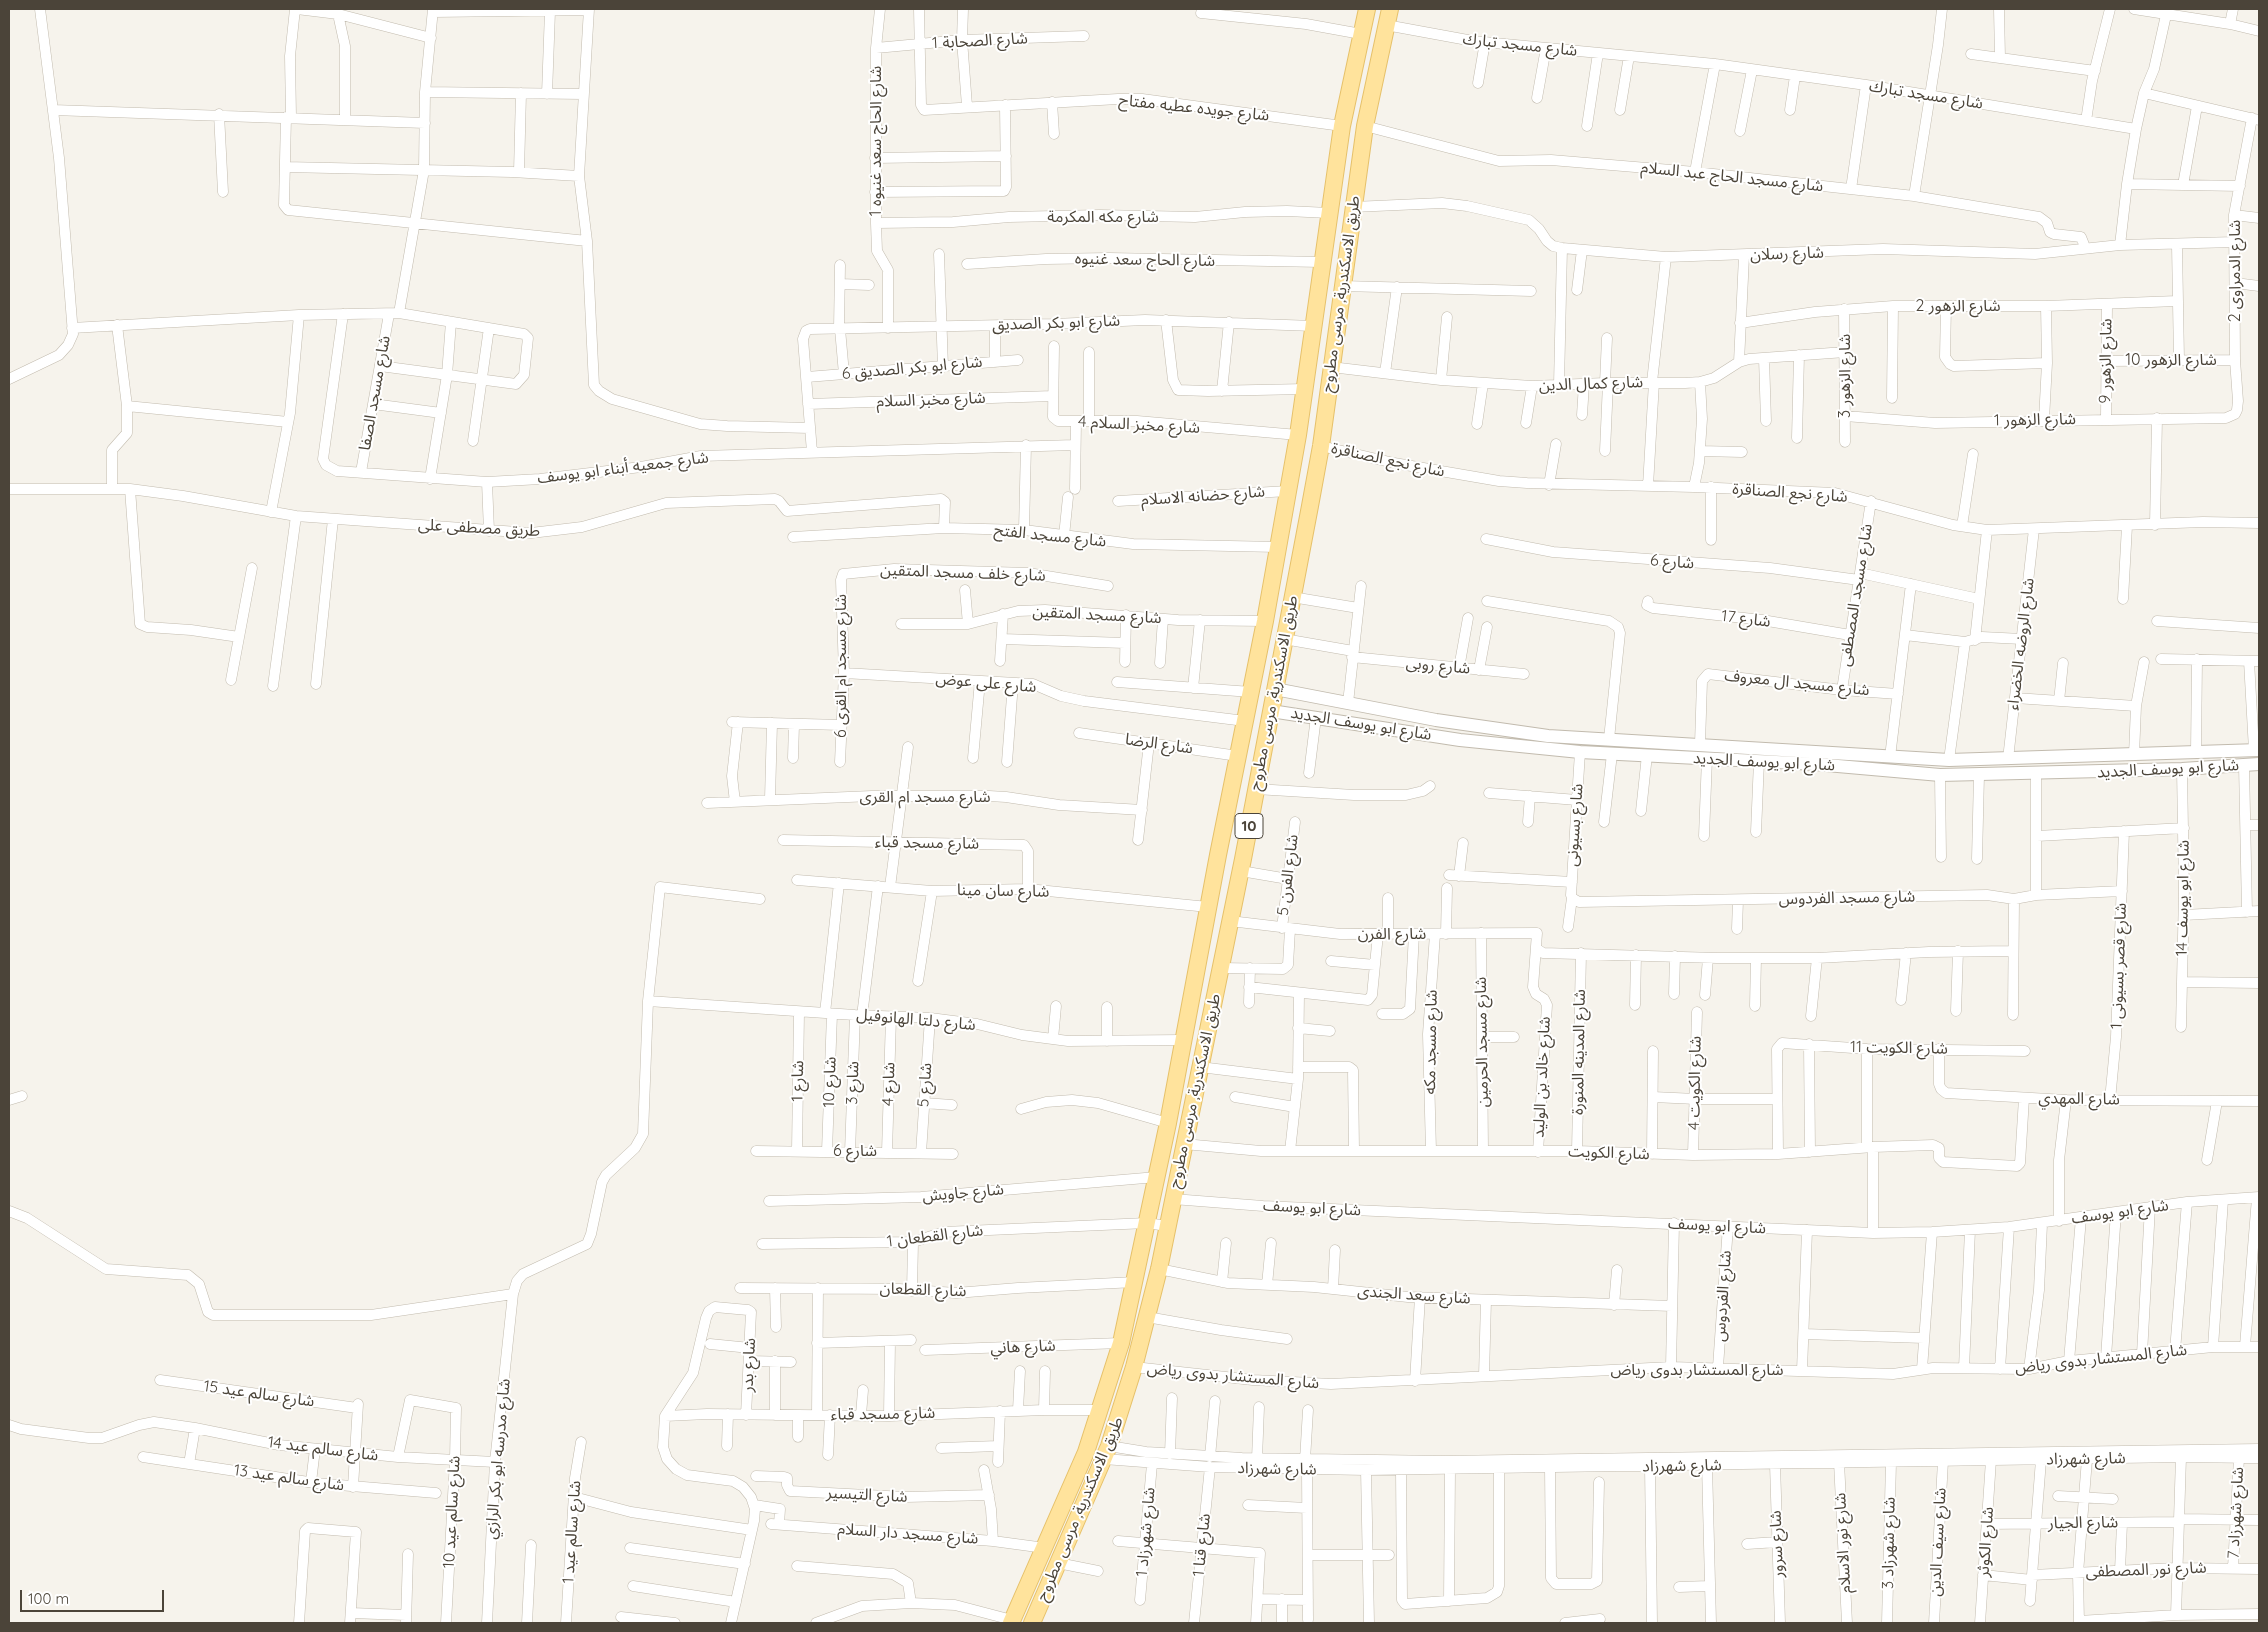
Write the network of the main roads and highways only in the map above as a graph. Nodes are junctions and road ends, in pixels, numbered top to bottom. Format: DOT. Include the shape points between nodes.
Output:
graph roads {
  1 [pos="1367,9"];
  2 [pos="1390,9"];
  3 [pos="1287,496"];
  4 [pos="1310,506"];
  5 [pos="1218,855"];
  6 [pos="1242,865"];
  7 [pos="1012,1622"];
  8 [pos="1032,1623"];
  1 -- 3 [label="main road, طريق الاسكندرية, مرسى مطروح / 10" via="1342,126"];
  2 -- 4 [label="main road, طريق الاسكندرية, مرسى مطروح / 10" via="1365,126"];
  3 -- 4 [label="main road"];
  3 -- 5 [label="main road, طريق الاسكندرية, مرسى مطروح / 10"];
  4 -- 6 [label="main road, طريق الاسكندرية, مرسى مطروح / 10"];
  5 -- 6 [label="main road"];
  5 -- 7 [label="main road, طريق الاسكندرية, مرسى مطروح / 10" via="1168,1123 1122,1343 1069,1494"];
  6 -- 8 [label="main road, طريق الاسكندرية, مرسى مطروح / 10" via="1168,1226 1134,1367 1107,1452"];
}
